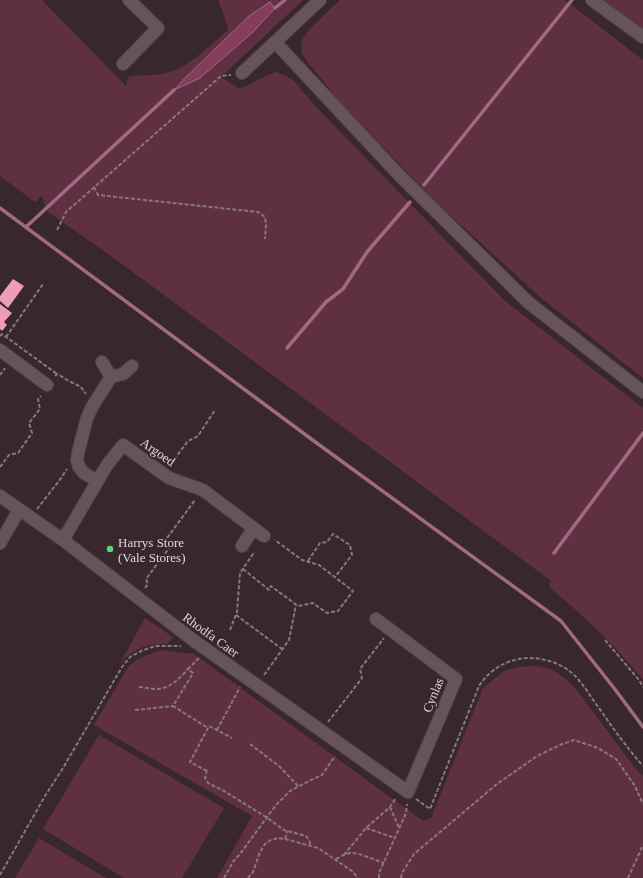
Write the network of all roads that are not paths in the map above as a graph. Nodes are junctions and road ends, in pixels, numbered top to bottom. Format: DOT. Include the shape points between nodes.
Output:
graph roads {
  1 [pos="129,0"];
  2 [pos="320,0"];
  3 [pos="592,0"];
  4 [pos="643,38"];
  5 [pos="275,42"];
  6 [pos="123,64"];
  7 [pos="242,73"];
  8 [pos="0,350"];
  9 [pos="102,362"];
  10 [pos="132,366"];
  11 [pos="111,377"];
  12 [pos="47,385"];
  13 [pos="643,392"];
  14 [pos="98,481"];
  15 [pos="0,496"];
  16 [pos="19,510"];
  17 [pos="254,528"];
  18 [pos="264,536"];
  19 [pos="63,540"];
  20 [pos="0,543"];
  21 [pos="242,546"];
  22 [pos="376,619"];
  23 [pos="405,790"];
  1 -- 6 [label="street" via="158,28"];
  2 -- 5 [label="street"];
  3 -- 4 [label="street"];
  5 -- 7 [label="street"];
  5 -- 13 [label="street" via="400,176 529,303"];
  8 -- 12 [label="street"];
  9 -- 11 [label="street"];
  10 -- 11 [label="street" via="123,374"];
  11 -- 14 [label="street" via="87,418 77,460 84,473"];
  14 -- 17 [label="street, Argoed" via="123,445 172,479 203,490"];
  14 -- 19 [label="street, Argoed"];
  15 -- 16 [label="street, Rhodfa Caer"];
  16 -- 19 [label="street, Rhodfa Caer"];
  16 -- 20 [label="street"];
  17 -- 18 [label="street, Argoed"];
  17 -- 21 [label="street"];
  19 -- 23 [label="street, Rhodfa Caer" via="193,640"];
  22 -- 23 [label="street, Cynlas" via="456,679"];
}
